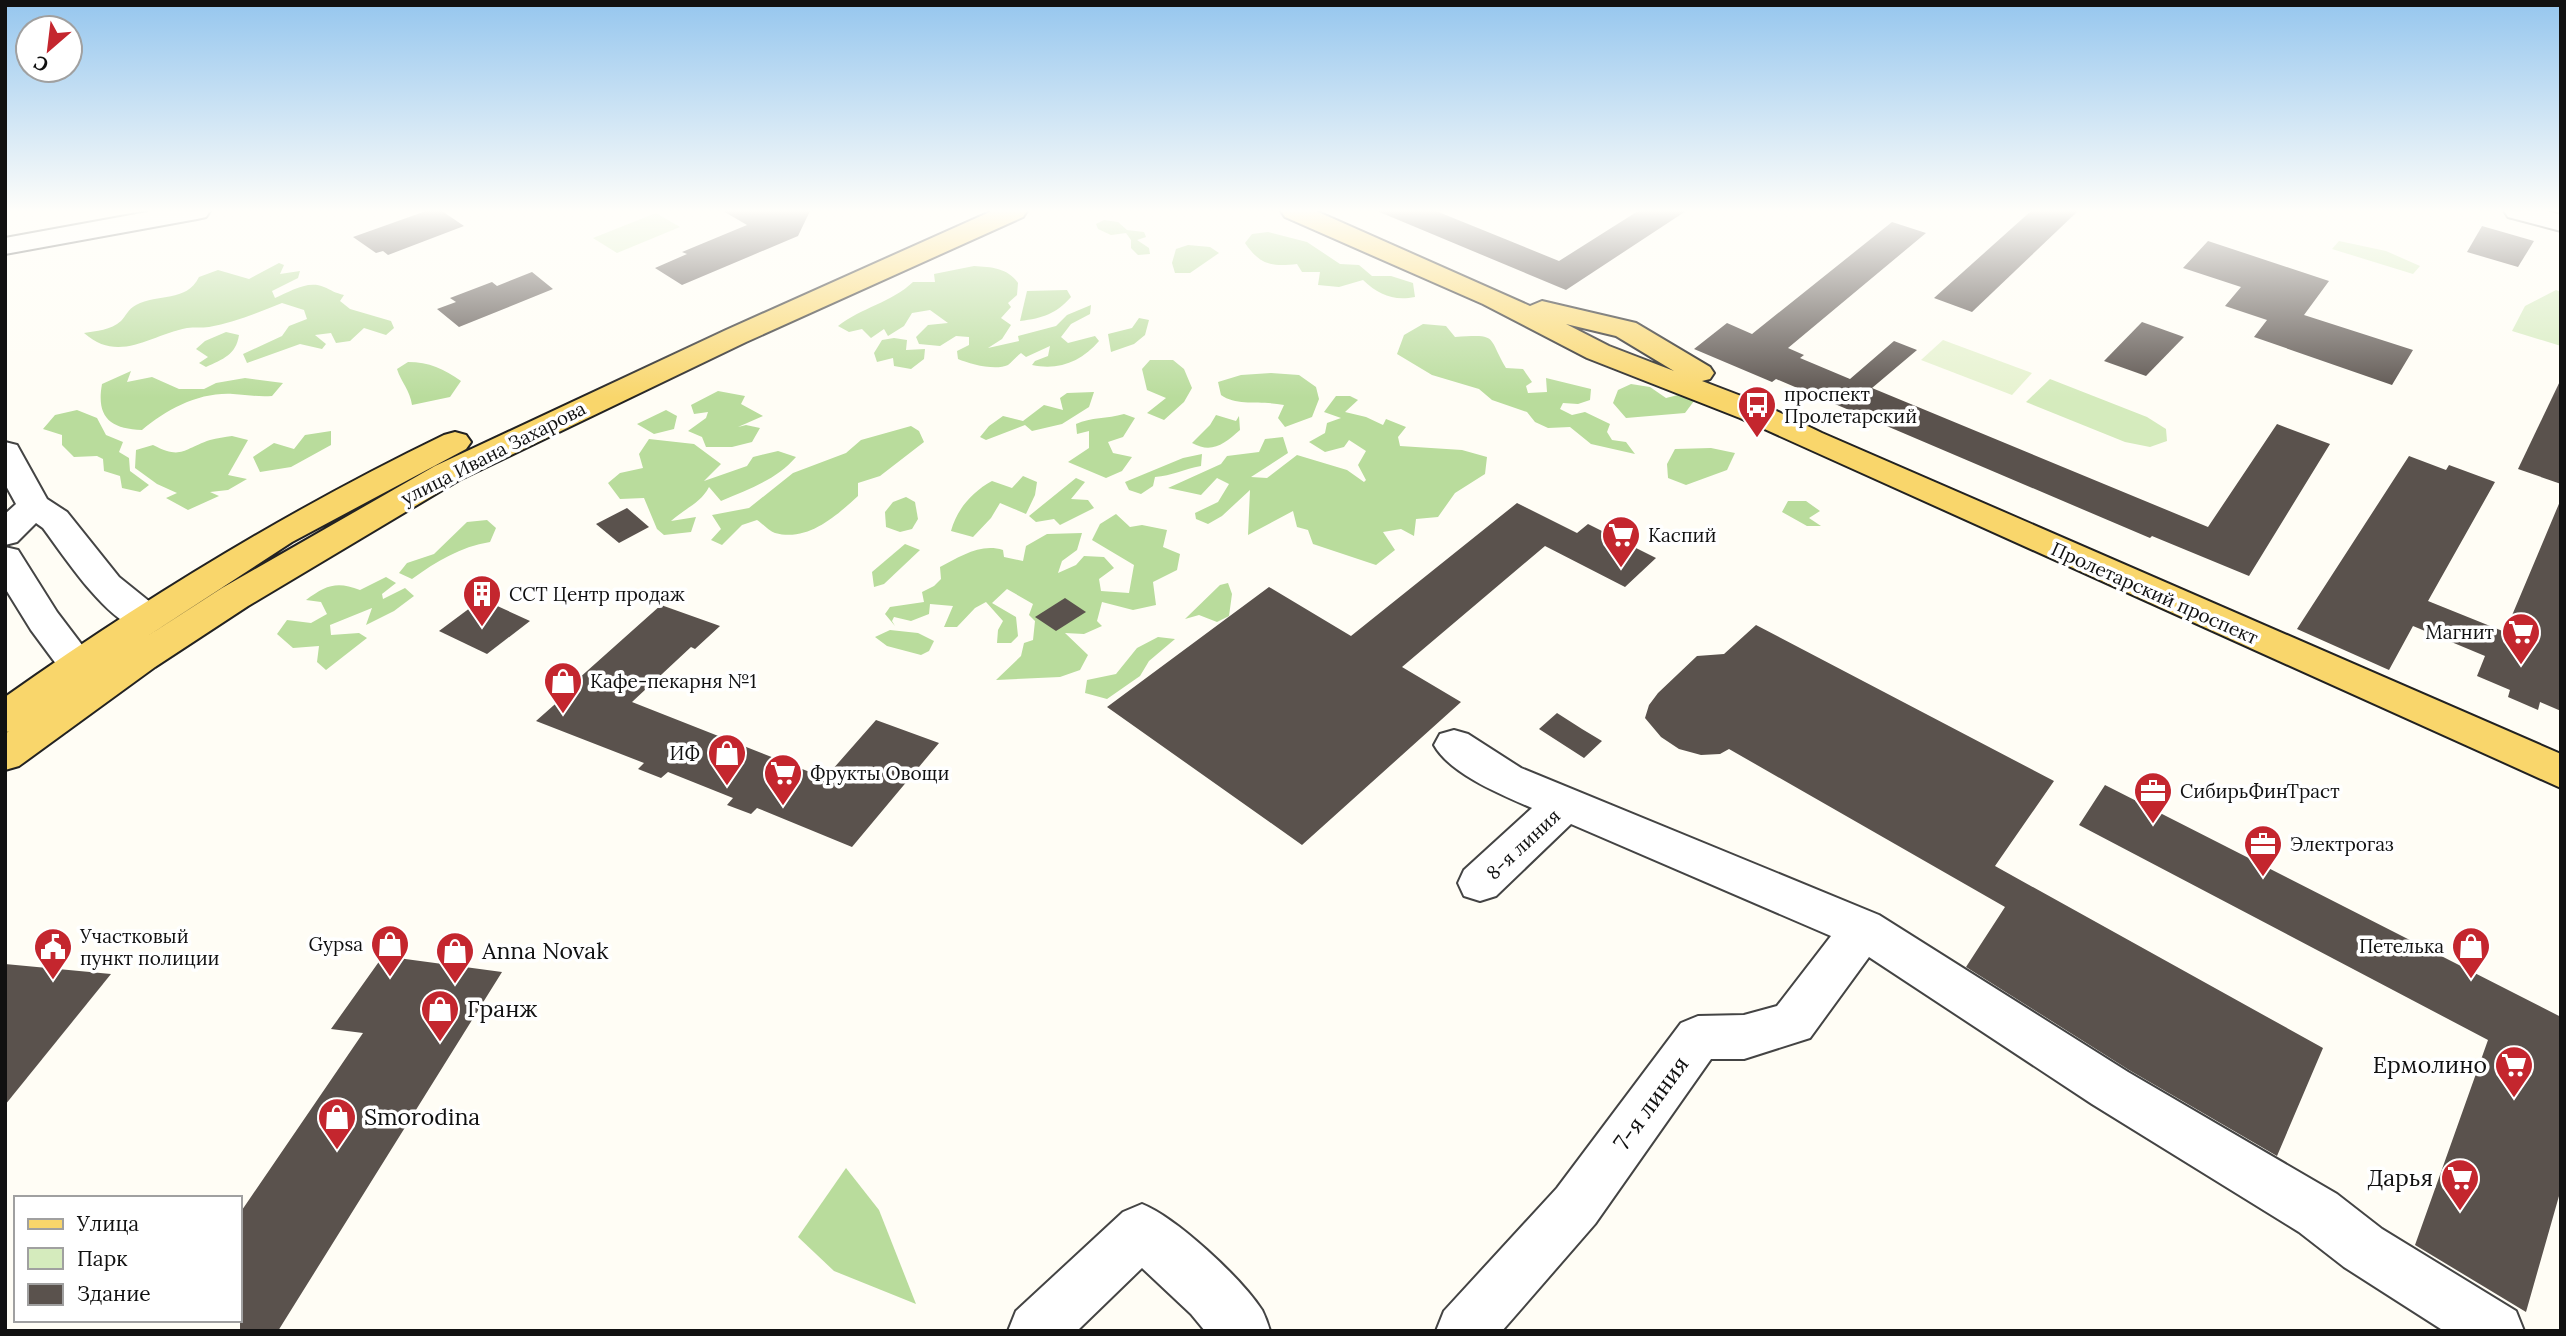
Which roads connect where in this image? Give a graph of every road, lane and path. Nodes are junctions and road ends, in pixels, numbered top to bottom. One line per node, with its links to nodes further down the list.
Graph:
1 (829, 273): 13 (main road, улица Ивана Захарова)
2 (874, 273): 14 (main road, улица Ивана Захарова)
3 (1437, 273): 4 (main road, Пролетарский проспект)
4 (1503, 302): 5 (main road, Пролетарский проспект); 7 (main road, Пролетарский проспект)
5 (1603, 322): 6 (main road, Пролетарский проспект); 7 (main road)
6 (1637, 334): 7 (main road); 8 (main road, Пролетарский проспект)
7 (1590, 348): 8 (main road, Пролетарский проспект)
8 (1751, 411): 19 (main road, Пролетарский проспект)
9 (5, 452): 10 (street)
10 (33, 506): 11 (street); 13 (street)
11 (5, 534)
12 (5, 558): 15 (street)
13 (147, 619): 14 (main road); 15 (main road, улица Ивана Захарова)
14 (141, 658): 15 (main road); 18 (main road, улица Ивана Захарова)
15 (79, 666): 16 (main road, улица Ивана Захарова)
16 (5, 718)
17 (1454, 745): 20 (street)
18 (5, 755)
19 (2561, 772)
20 (1566, 804): 21 (street, 8-я линия); 22 (street)
21 (1480, 883)
22 (1863, 929): 25 (street, 7-я линия); 26 (street)
23 (1036, 1331): 24 (street)
24 (1242, 1331)
25 (1464, 1331)
26 (2496, 1331)

